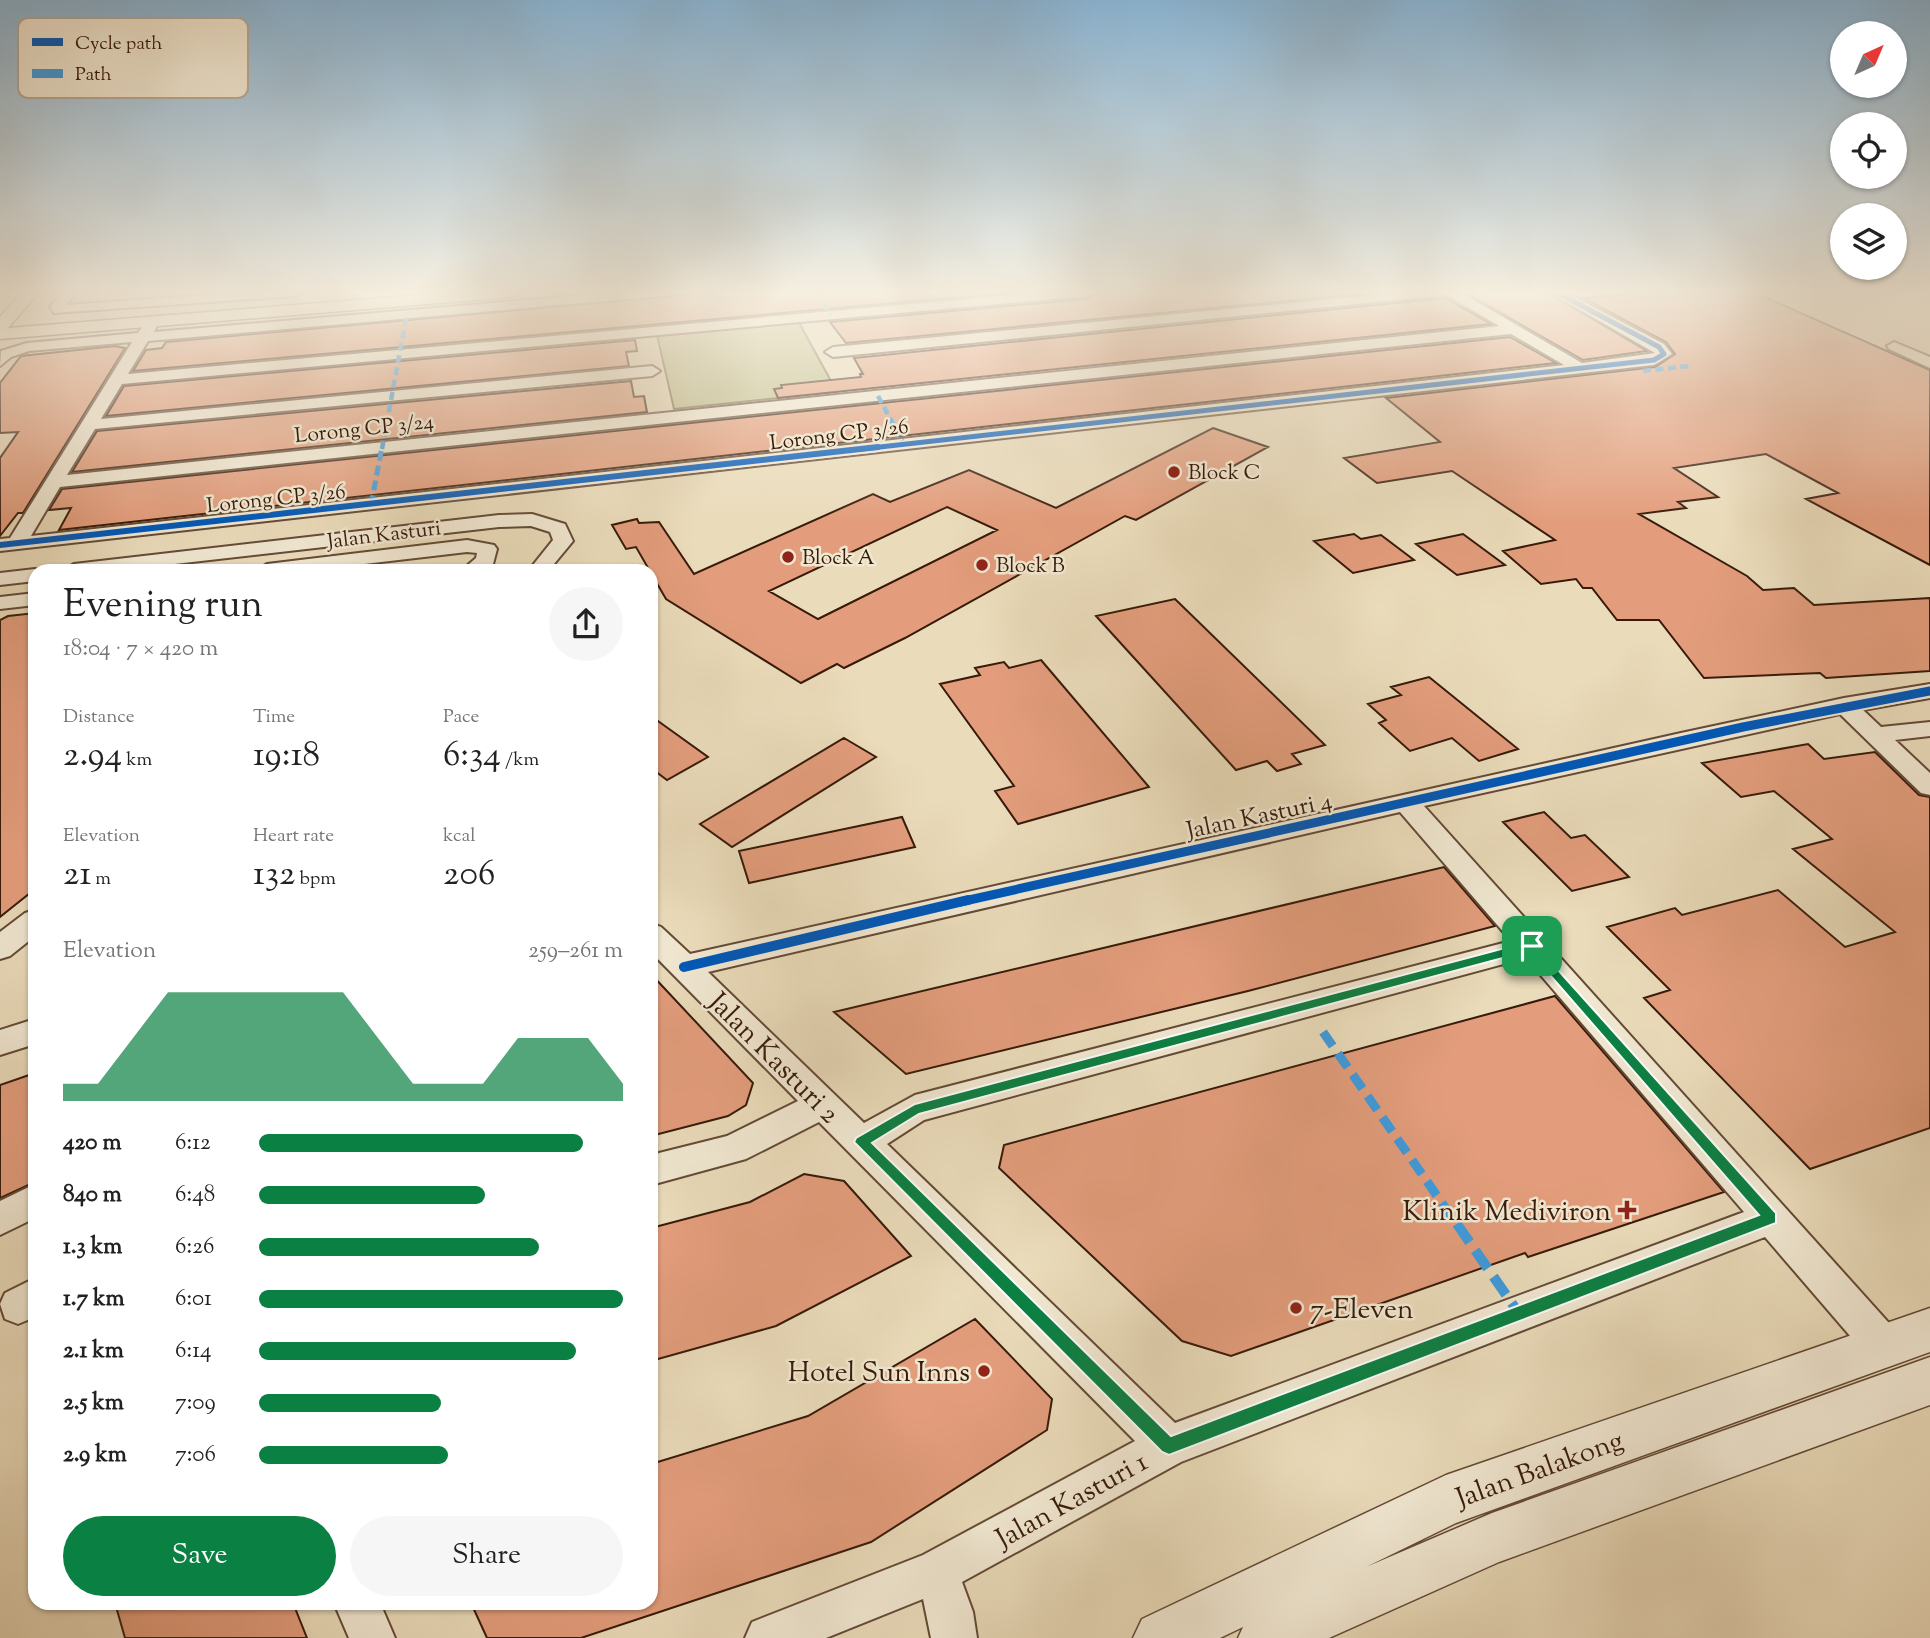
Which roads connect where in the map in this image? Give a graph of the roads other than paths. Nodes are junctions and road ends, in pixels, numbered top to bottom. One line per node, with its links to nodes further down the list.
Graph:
1 (123, 368): 6 (street)
2 (243, 368): 6 (street)
3 (1138, 368): 8 (street, Lorong CP 3/24)
4 (1564, 368): 9 (street, Lorong CP 3/26)
5 (652, 371): 7 (street)
6 (116, 380): 7 (street)
7 (88, 425): 8 (street)
8 (54, 482): 9 (street)
9 (8, 545)
10 (231, 561): 11 (street, Jalan Kasturi); 14 (street, Jalan Kasturi)
11 (179, 564)
12 (315, 564): 13 (street)
13 (480, 564)
14 (544, 564)
15 (28, 576): 16 (street)
16 (0, 579)
17 (28, 600): 18 (street)
18 (0, 603)
19 (1930, 691): 20 (street, Jalan Kasturi 4)
20 (1844, 705): 22 (street); 24 (street, Jalan Kasturi 4)
21 (1930, 729): 22 (street)
22 (1875, 735): 23 (street)
23 (1930, 786)
24 (1406, 802): 27 (street); 29 (street, Jalan Kasturi 4)
25 (28, 926): 28 (street)
26 (658, 941): 29 (street, Jalan Kasturi 2)
27 (1532, 946): 33 (street); 36 (street)
28 (0, 948)
29 (684, 967): 32 (street, Jalan Kasturi 2)
30 (28, 1033): 31 (street)
31 (0, 1043)
32 (823, 1104): 33 (street, Jalan Kasturi 2); 34 (street)
33 (862, 1142): 41 (street, Jalan Kasturi 2)
34 (658, 1168)
35 (28, 1204): 37 (street)
36 (1771, 1218): 39 (street); 41 (street, Jalan Kasturi 1)
37 (0, 1219)
38 (1930, 1330): 39 (street, Jalan Balakong)
39 (1883, 1345): 40 (street); 46 (street, Jalan Balakong)
40 (1924, 1383): 47 (street, Jalan Balakong)
41 (1169, 1446): 43 (street, Jalan Kasturi 1)
42 (360, 1610): 44 (street)
43 (953, 1615): 45 (street, Jalan Kasturi 1)
44 (372, 1638)
45 (768, 1638)
46 (1161, 1638)
47 (1266, 1638)

